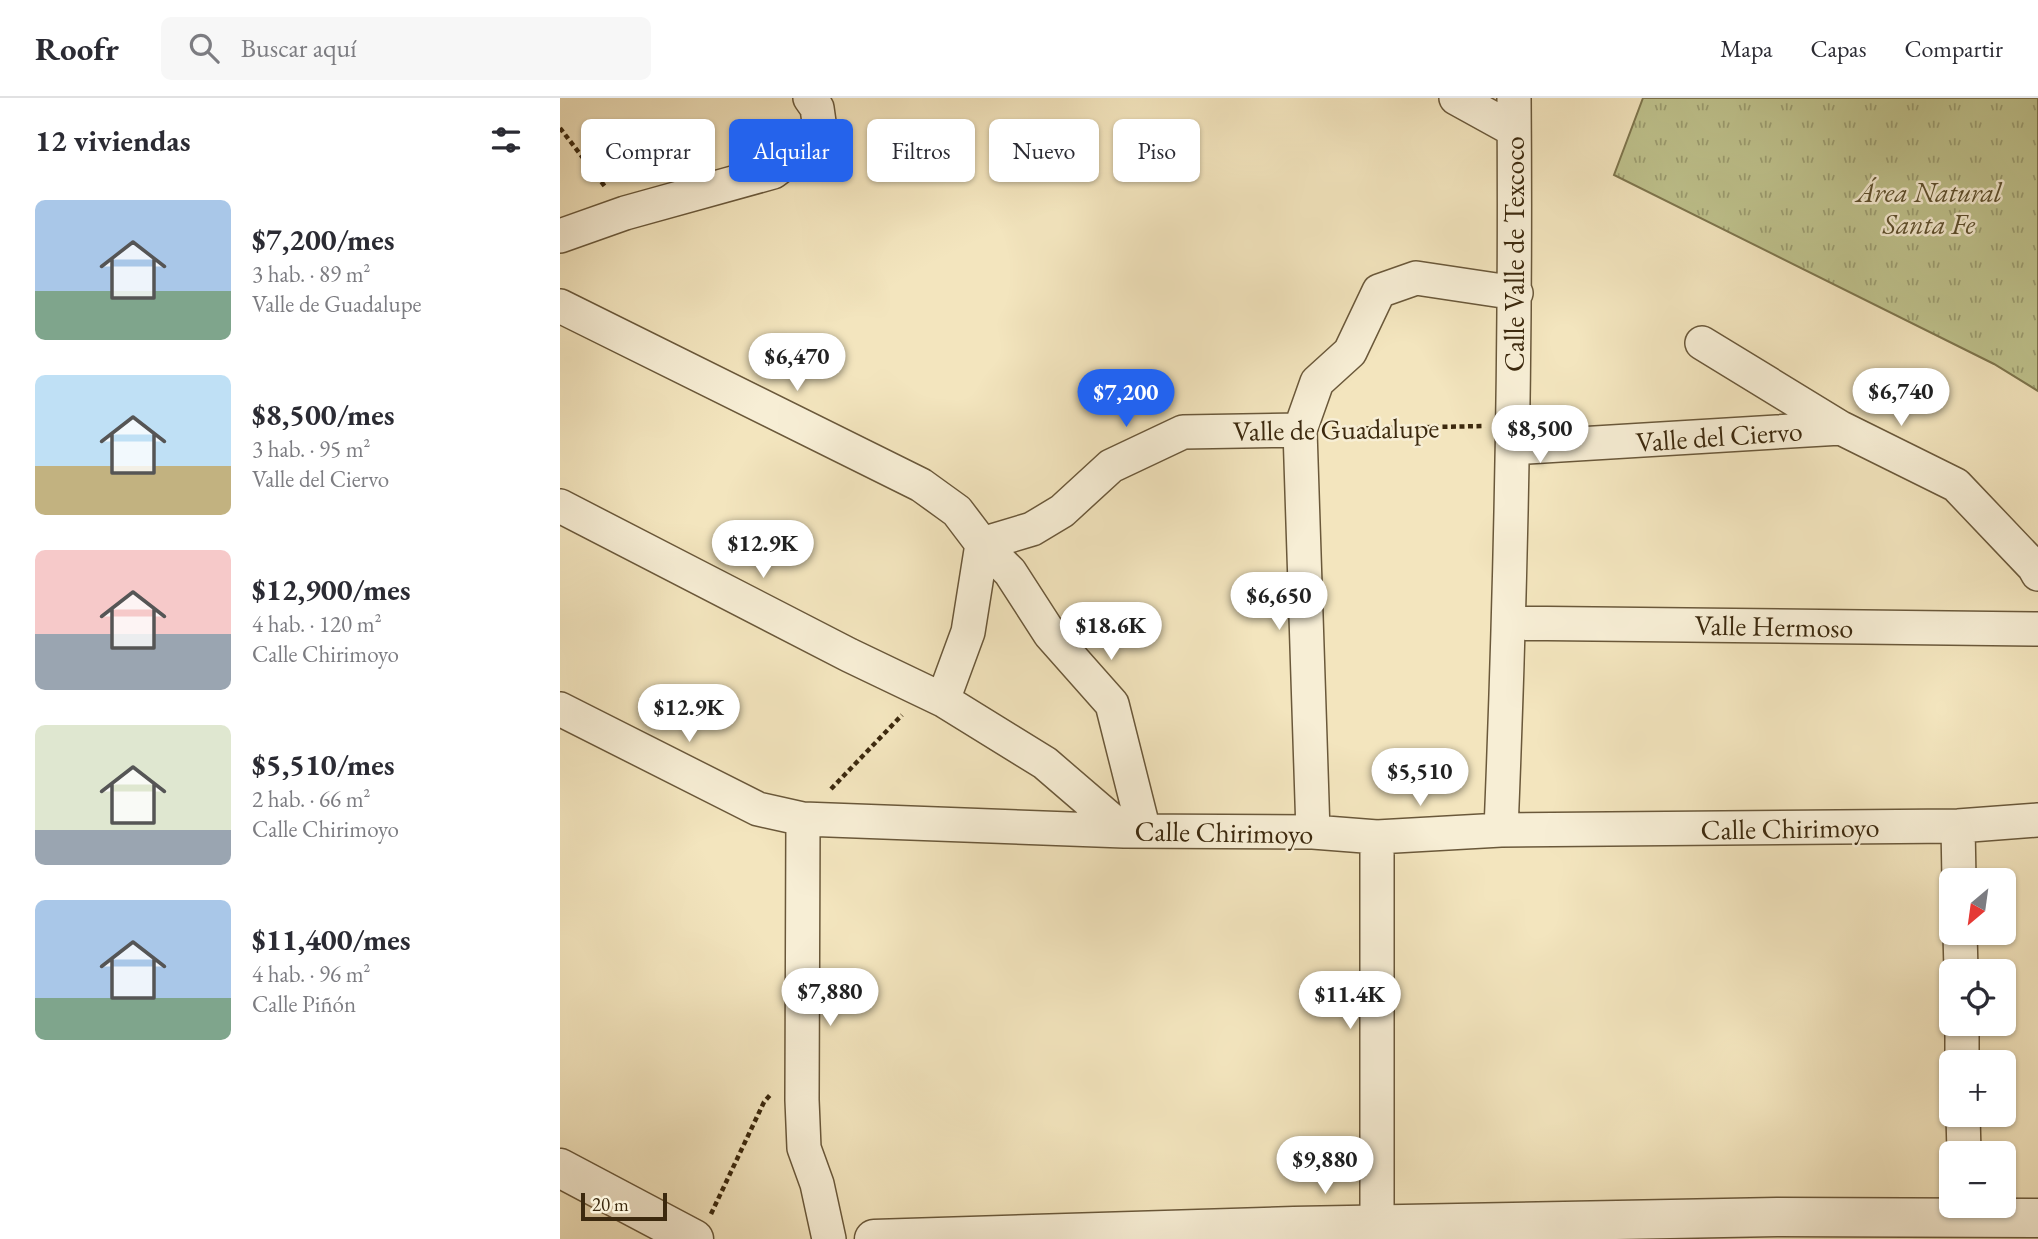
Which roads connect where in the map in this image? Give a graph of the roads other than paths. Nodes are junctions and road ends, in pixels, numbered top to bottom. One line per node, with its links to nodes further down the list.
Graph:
1 (810, 98): 4 (street)
2 (1456, 98): 3 (street)
3 (1514, 114): 5 (street, Calle Valle de Texcoco)
4 (560, 236)
5 (1516, 293): 9 (street); 10 (street, Calle Valle de Texcoco)
6 (560, 306): 12 (street)
7 (1702, 343): 8 (street, Valle del Ciervo)
8 (1841, 428): 10 (street, Valle del Ciervo); 13 (street, Valle del Ciervo)
9 (1300, 430): 12 (street, Valle de Guadalupe); 23 (street)
10 (1513, 437): 14 (street, Calle Valle de Texcoco)
11 (560, 506): 16 (street)
12 (982, 544): 16 (street); 22 (street)
13 (2038, 575)
14 (1510, 623): 15 (street, Valle Hermoso); 21 (street, Calle Valle de Texcoco)
15 (2038, 629)
16 (943, 701): 22 (street)
17 (560, 709): 18 (street, Calle Chirimoyo)
18 (803, 818): 22 (street, Calle Chirimoyo); 34 (street)
19 (2038, 820): 20 (street, Calle Chirimoyo)
20 (1958, 826): 21 (street, Calle Chirimoyo); 25 (street)
21 (1501, 830): 24 (street, Calle Chirimoyo)
22 (1134, 831): 23 (street, Calle Chirimoyo)
23 (1313, 832): 24 (street, Calle Chirimoyo)
24 (1377, 837): 30 (street)
25 (1959, 868)
26 (560, 1168): 33 (street)
27 (1939, 1214): 31 (street)
28 (2016, 1216): 29 (street)
29 (2038, 1218)
30 (1377, 1225): 31 (street); 32 (street)
31 (1785, 1228)
32 (1299, 1232): 35 (street)
33 (700, 1233)
34 (829, 1239)
35 (874, 1239)

